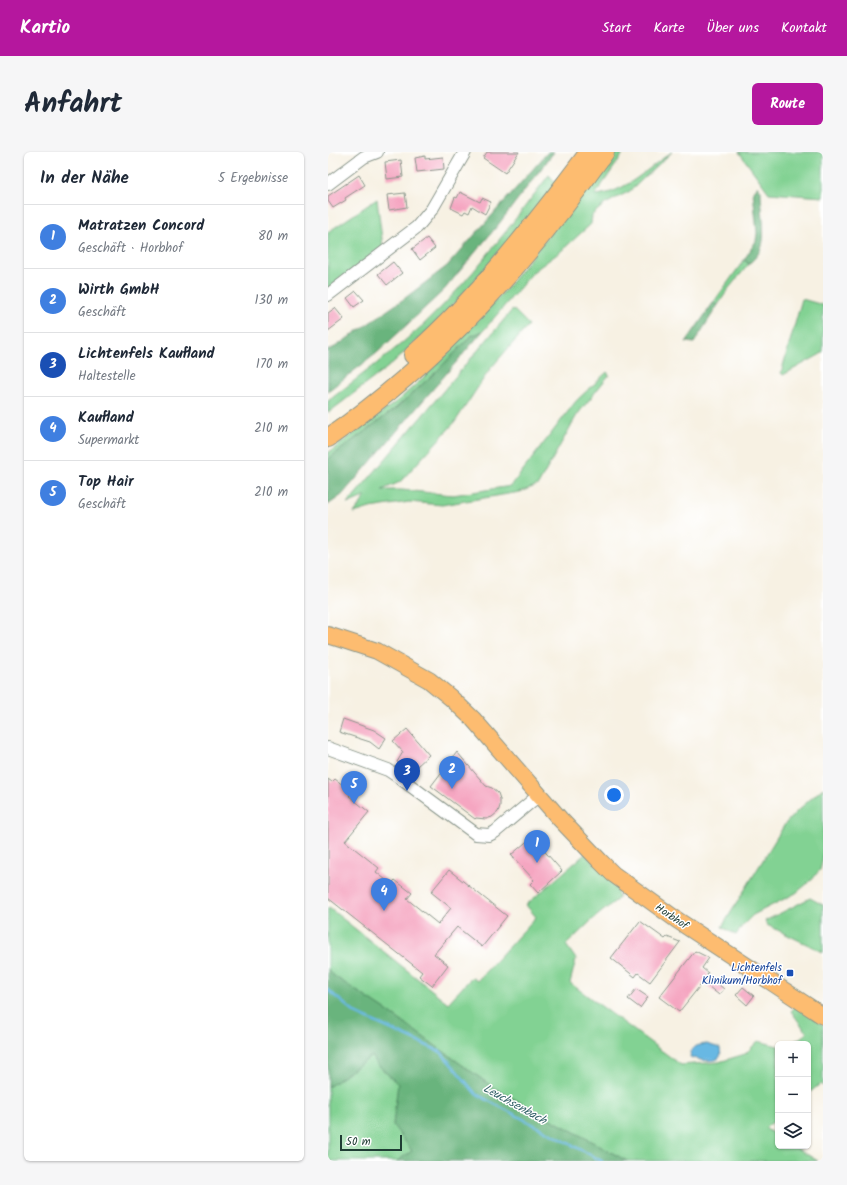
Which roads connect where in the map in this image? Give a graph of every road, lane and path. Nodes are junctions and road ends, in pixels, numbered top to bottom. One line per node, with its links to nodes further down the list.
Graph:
1 (376, 152): 5 (street)
2 (463, 152): 6 (street)
3 (589, 152): 7 (highway)
4 (605, 152): 8 (highway)
5 (328, 184)
6 (328, 295)
7 (328, 423)
8 (328, 438)
9 (328, 635): 11 (main road, Horbhof)
10 (328, 748): 11 (street)
11 (539, 795): 12 (main road, Horbhof)
12 (823, 1016)

